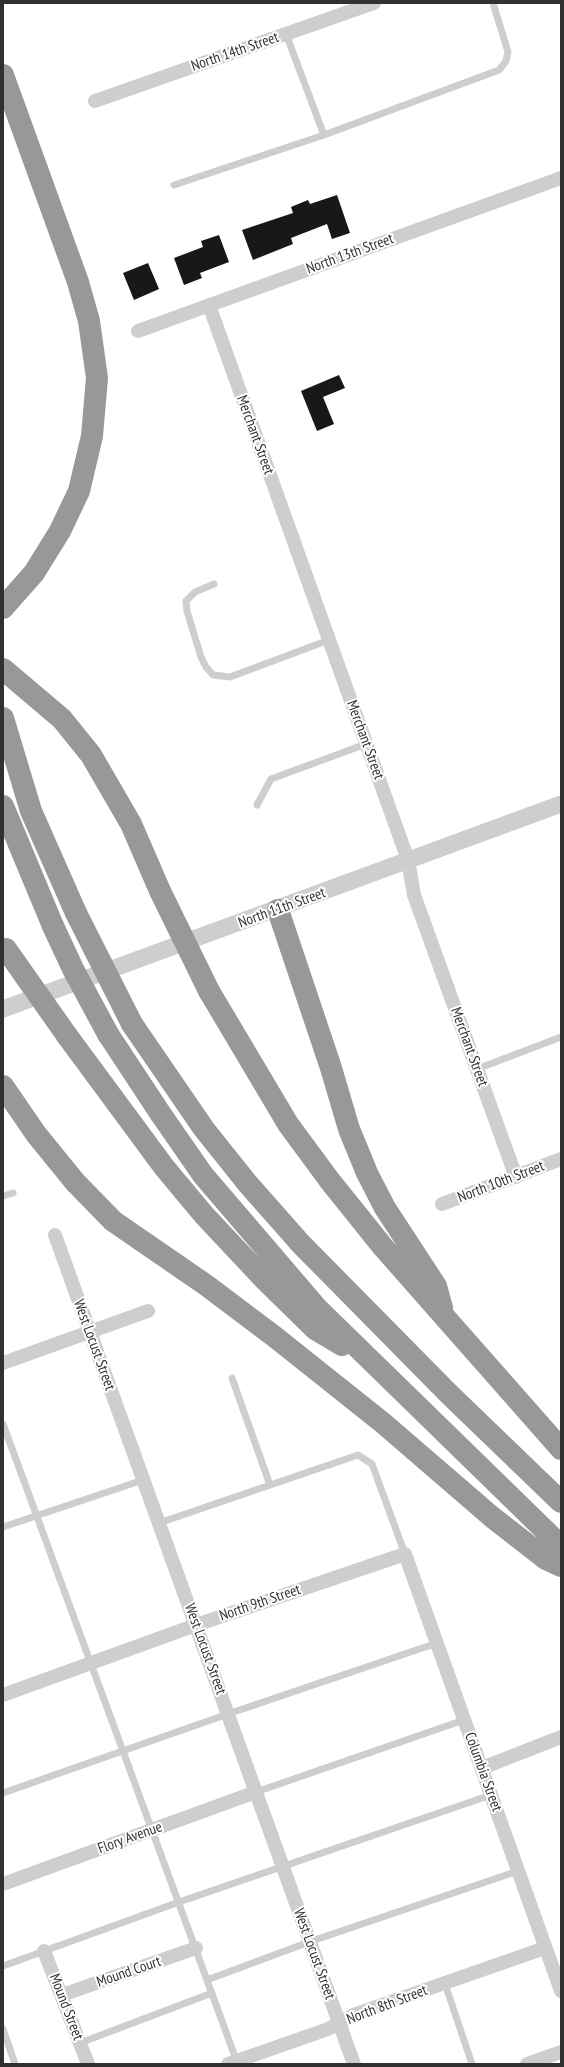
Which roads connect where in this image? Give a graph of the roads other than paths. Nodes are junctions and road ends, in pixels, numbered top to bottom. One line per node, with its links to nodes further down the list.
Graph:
1 (374, 3): 3 (street, North 14th Street)
2 (493, 3): 6 (lane)
3 (286, 34): 5 (street, North 14th Street); 6 (lane)
4 (3, 75): 12 (highway)
5 (95, 101)
6 (324, 135): 8 (lane)
7 (561, 178): 9 (street, North 13th Street)
8 (174, 184)
9 (209, 305): 10 (street, North 13th Street); 13 (street, Merchant Street)
10 (138, 331)
11 (214, 584): 13 (lane)
12 (3, 608)
13 (328, 640): 16 (street, Merchant Street)
14 (3, 669): 34 (highway, bridge)
15 (3, 718): 43 (highway, bridge)
16 (366, 744): 18 (lane); 20 (street, Merchant Street)
17 (561, 804): 20 (street, North 11th Street)
18 (257, 805)
19 (3, 806): 37 (highway, bridge)
20 (408, 860): 21 (street, North 11th Street); 25 (street, Merchant Street)
21 (278, 910): 23 (street, North 11th Street); 34 (highway)
22 (5, 947): 37 (highway, bridge)
23 (3, 1009)
24 (561, 1037): 25 (lane)
25 (477, 1068): 28 (street, Merchant Street)
26 (3, 1086): 49 (highway)
27 (561, 1159): 28 (street, North 10th Street)
28 (516, 1177): 31 (street, North 10th Street)
29 (14, 1192): 30 (lane)
30 (3, 1196)
31 (442, 1204)
32 (54, 1235): 35 (street, West Locust Street)
33 (148, 1311): 35 (street)
34 (443, 1315): 40 (highway)
35 (89, 1333): 36 (street); 41 (street, West Locust Street)
36 (3, 1363)
37 (373, 1363): 47 (highway)
38 (232, 1378): 42 (lane)
39 (3, 1424): 44 (lane)
40 (561, 1449)
41 (143, 1480): 44 (lane); 45 (street, West Locust Street)
42 (270, 1485): 45 (lane); 48 (lane)
43 (561, 1502)
44 (36, 1515): 46 (lane); 52 (lane)
45 (159, 1523): 50 (street, West Locust Street)
46 (3, 1527)
47 (561, 1546)
48 (405, 1554): 50 (street, North 9th Street); 51 (street, Columbia Street)
49 (561, 1566)
50 (196, 1625): 52 (street, North 9th Street); 54 (street, West Locust Street)
51 (437, 1643): 54 (lane); 55 (street, Columbia Street)
52 (92, 1663): 53 (street, North 9th Street); 57 (lane)
53 (3, 1695)
54 (228, 1714): 57 (lane); 59 (street, West Locust Street)
55 (464, 1720): 58 (street, Columbia Street); 59 (lane)
56 (561, 1737): 58 (street)
57 (124, 1751): 60 (lane); 62 (lane)
58 (482, 1768): 61 (street, Columbia Street)
59 (256, 1792): 62 (street, Flory Avenue); 63 (street, West Locust Street)
60 (3, 1793)
61 (491, 1795): 63 (lane); 64 (street, Columbia Street)
62 (153, 1830): 65 (street, Flory Avenue); 66 (lane)
63 (283, 1867): 66 (lane); 67 (street, West Locust Street)
64 (518, 1871): 67 (lane); 69 (street, Columbia Street)
65 (3, 1884)
66 (179, 1902): 68 (lane); 70 (lane)
67 (310, 1942): 72 (lane); 77 (street, West Locust Street)
68 (196, 1948): 72 (lane); 76 (street, Mound Court)
69 (545, 1948): 73 (street, North 8th Street); 74 (street, Columbia Street)
70 (44, 1951): 71 (lane); 76 (street, Mound Street)
71 (3, 1966)
72 (207, 1980): 75 (lane)
73 (445, 1984): 77 (street, North 8th Street); 85 (lane)
74 (561, 1991)
75 (212, 1993): 79 (lane); 81 (lane)
76 (62, 1995): 79 (street, Mound Street)
77 (339, 2023): 81 (street, North 8th Street); 84 (street, West Locust Street)
78 (3, 2029): 82 (lane)
79 (80, 2042): 83 (street, Mound Street)
80 (561, 2052): 86 (street)
81 (234, 2063)
82 (15, 2064)
83 (88, 2064)
84 (354, 2064)
85 (472, 2064)
86 (527, 2064)

